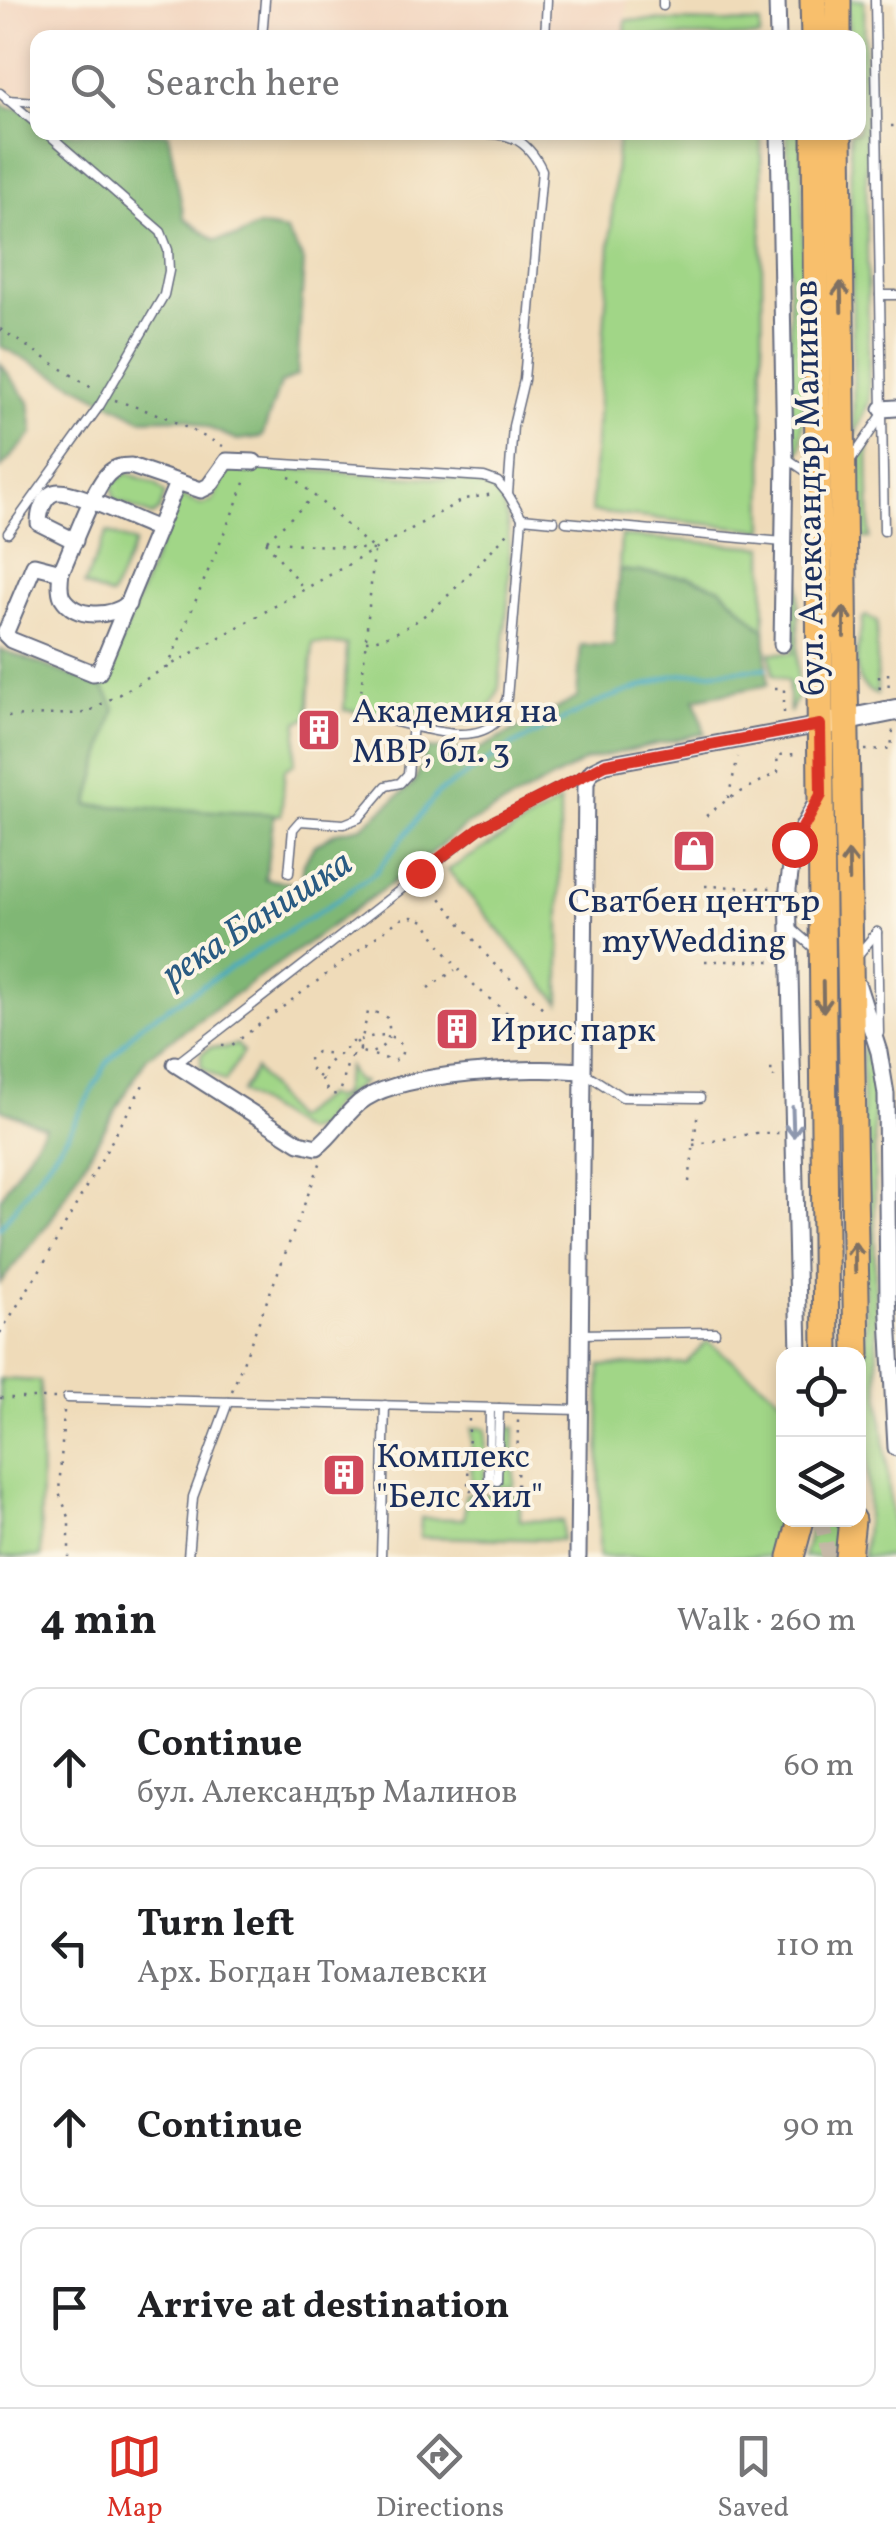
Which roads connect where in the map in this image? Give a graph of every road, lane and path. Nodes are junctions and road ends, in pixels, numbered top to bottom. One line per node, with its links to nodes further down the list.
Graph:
1 (265, 0): 7 (lane)
2 (548, 0): 8 (lane)
3 (777, 0): 9 (street)
4 (813, 0): 10 (main road)
5 (838, 0): 11 (main road)
6 (875, 0): 20 (lane)
7 (263, 30)
8 (546, 30)
9 (778, 30)
10 (814, 30)
11 (838, 30)
12 (3, 97): 13 (lane); 14 (lane)
13 (30, 101)
14 (30, 119)
15 (55, 140): 23 (lane)
16 (519, 140): 33 (lane)
17 (780, 140): 26 (street)
18 (815, 140): 29 (main road, бул. Александър Малинов)
19 (840, 140): 29 (main road, бул. Александър Малинов, one-way to 19)
20 (880, 295): 21 (lane); 24 (lane)
21 (896, 295)
22 (0, 329): 23 (path)
23 (105, 397): 25 (path); 41 (lane)
24 (887, 411): 29 (lane); 31 (lane)
25 (223, 446)
26 (785, 456): 29 (lane); 44 (street)
27 (254, 462): 30 (street); 33 (lane); 51 (path)
28 (282, 474): 34 (path)
29 (831, 482): 59 (main road, бул. Александър Малинов, one-way to 29); 62 (main road, бул. Александър Малинов)
30 (177, 483): 35 (street); 39 (street)
31 (884, 492): 32 (lane); 40 (lane)
32 (895, 492)
33 (508, 494): 36 (lane); 45 (path)
34 (314, 496): 43 (path); 45 (path)
35 (92, 503): 39 (street); 42 (street); 42 (street)
36 (522, 518): 37 (lane); 49 (path); 61 (lane)
37 (554, 521)
38 (566, 522): 44 (lane)
39 (158, 529): 48 (street)
40 (884, 530)
41 (8, 533)
42 (76, 541): 46 (street)
43 (266, 541): 45 (path); 47 (path)
44 (784, 542): 50 (street)
45 (374, 550): 47 (path); 49 (path)
46 (61, 572): 48 (street); 48 (street)
47 (305, 590): 51 (path)
48 (128, 604)
49 (366, 641): 60 (path)
50 (782, 644)
51 (166, 670): 57 (path)
52 (888, 673): 56 (path)
53 (879, 676): 55 (path)
54 (775, 688): 58 (path)
55 (880, 693)
56 (893, 711): 59 (street); 64 (path)
57 (8, 717)
58 (784, 717)
59 (846, 720): 62 (street); 78 (main road, бул. Александър Малинов, one-way to 59)
60 (392, 721): 61 (lane)
61 (413, 725): 70 (lane)
62 (820, 725): 63 (street); 67 (main road, бул. Александър Малинов)
63 (737, 741): 66 (street); 68 (path)
64 (864, 750)
65 (799, 754): 68 (path)
66 (592, 770): 71 (lane); 94 (street)
67 (821, 795): 74 (street, бул. Александър Малинов); 75 (main road, бул. Александър Малинов)
68 (728, 799): 69 (path)
69 (706, 816)
70 (289, 873)
71 (420, 873): 81 (path); 84 (lane)
72 (706, 886): 73 (path)
73 (773, 888)
74 (789, 926): 75 (lane); 76 (street, бул. Александър Малинов)
75 (812, 946): 76 (lane); 108 (main road, бул. Александър Малинов, one-way to 108)
76 (782, 958): 77 (path); 107 (street, бул. Александър Малинов, one-way to 107)
77 (704, 960)
78 (850, 963): 88 (street, бул. Александър Малинов); 88 (lane); 109 (main road, бул. Александър Малинов, one-way to 78)
79 (456, 969): 80 (path); 82 (path); 84 (path)
80 (428, 988)
81 (544, 1009)
82 (524, 1025)
83 (390, 1036): 85 (path); 85 (path); 90 (path); 90 (path)
84 (207, 1039): 92 (lane)
85 (358, 1042): 86 (path); 87 (path)
86 (346, 1052): 89 (path); 91 (path)
87 (359, 1052): 90 (path); 91 (path)
88 (879, 1052): 98 (street, бул. Александър Малинов)
89 (340, 1054): 95 (path); 95 (path)
90 (368, 1054)
91 (352, 1056): 95 (path)
92 (175, 1064): 101 (street)
93 (770, 1070): 96 (path)
94 (582, 1071): 99 (lane); 101 (street); 106 (street)
95 (322, 1078)
96 (774, 1078)
97 (144, 1083): 105 (path)
98 (891, 1094): 118 (street, бул. Александър Малинов)
99 (700, 1098): 102 (path)
100 (780, 1133): 102 (path)
101 (330, 1138): 112 (path)
102 (693, 1145): 103 (path)
103 (690, 1182)
104 (715, 1332): 106 (lane)
105 (0, 1334)
106 (580, 1334): 117 (street)
107 (799, 1347)
108 (826, 1347)
109 (857, 1347)
110 (0, 1398): 111 (path)
111 (67, 1398): 112 (lane); 122 (path)
112 (228, 1402): 113 (lane); 123 (lane)
113 (385, 1406): 114 (lane); 124 (lane)
114 (469, 1408): 115 (lane); 119 (path)
115 (494, 1408): 116 (lane); 119 (lane)
116 (518, 1408): 117 (lane); 119 (path)
117 (580, 1410): 125 (street)
118 (896, 1448)
119 (493, 1486)
120 (800, 1527): 126 (main road)
121 (851, 1527): 127 (main road)
122 (69, 1557)
123 (188, 1557)
124 (381, 1557)
125 (578, 1557)
126 (791, 1557)
127 (848, 1557)

